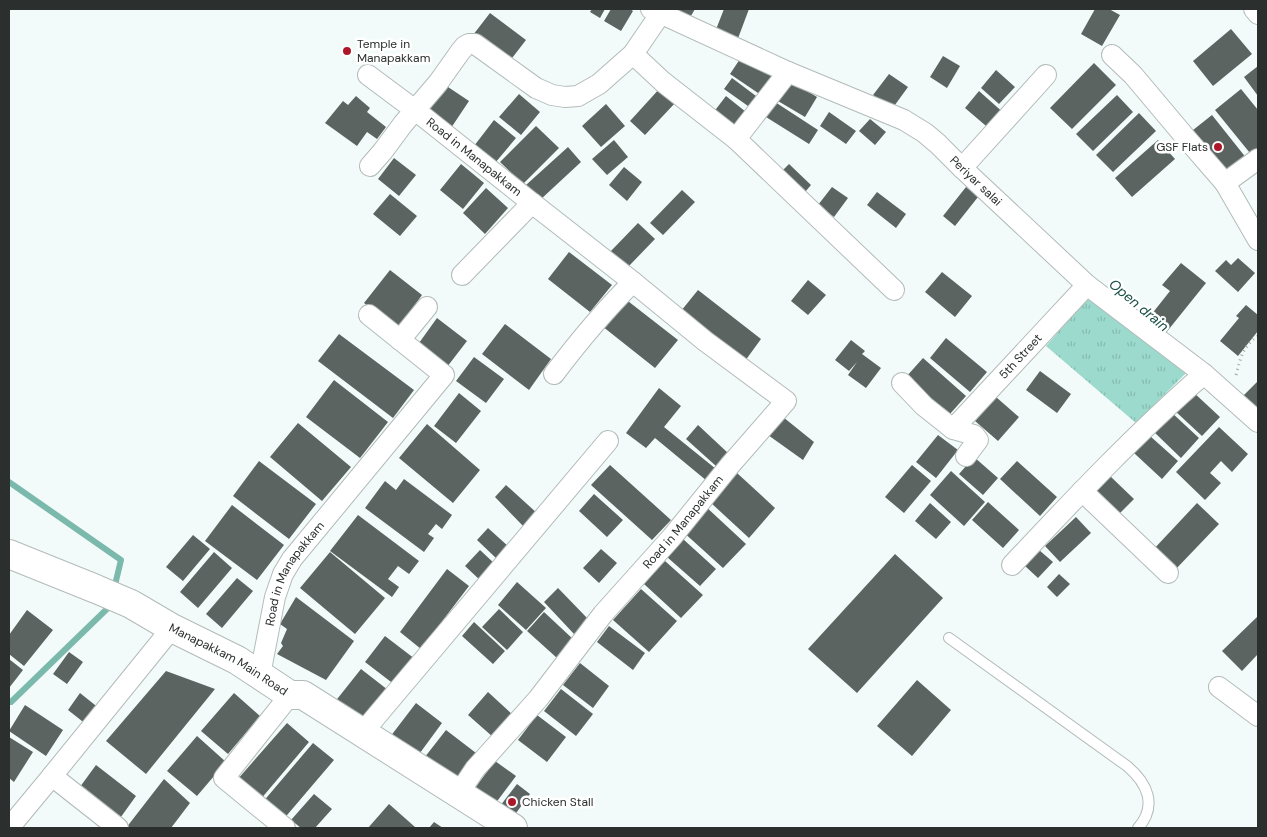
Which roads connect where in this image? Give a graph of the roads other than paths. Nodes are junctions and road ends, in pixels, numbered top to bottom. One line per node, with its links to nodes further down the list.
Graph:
1 (1254, 9): 3 (street)
2 (656, 11): 4 (street); 6 (street, Periyar salai)
3 (1258, 14)
4 (633, 54): 9 (street); 10 (street)
5 (1112, 55): 14 (street)
6 (788, 72): 10 (street); 13 (street, Periyar salai)
7 (368, 75): 9 (street, Road in Manapakkam)
8 (1046, 75): 13 (street)
9 (415, 110): 12 (street, Road in Manapakkam); 15 (street, Road in Manapakkam)
10 (736, 139): 20 (street)
11 (1258, 159): 14 (street)
12 (370, 166)
13 (962, 168): 19 (street, Periyar salai)
14 (1225, 183): 16 (street)
15 (532, 203): 17 (street, Road in Manapakkam); 18 (street, Road in Manapakkam)
16 (1258, 240)
17 (462, 275)
18 (633, 282): 24 (street); 43 (street, Road in Manapakkam)
19 (1088, 285): 25 (street, Periyar salai); 28 (street, 5th Street)
20 (894, 290)
21 (426, 307): 23 (street)
22 (369, 315): 23 (street, Road in Manapakkam)
23 (400, 340): 37 (street, Road in Manapakkam)
24 (554, 374)
25 (1204, 374): 27 (street, Periyar salai); 31 (street)
26 (902, 383): 28 (street)
27 (1258, 422)
28 (953, 429): 30 (street)
29 (608, 441): 41 (street)
30 (966, 456)
31 (1082, 491): 33 (street); 34 (street)
32 (9, 554): 35 (main road, Manapakkam Main Road)
33 (1012, 565)
34 (1168, 573)
35 (172, 628): 37 (main road, Manapakkam Main Road); 42 (street)
36 (949, 638): 48 (lane)
37 (260, 675): 39 (main road, Manapakkam Main Road)
38 (1219, 687): 40 (street)
39 (290, 695): 41 (main road, Manapakkam Main Road); 46 (street)
40 (1258, 716)
41 (363, 732): 43 (main road, Manapakkam Main Road)
42 (52, 776): 44 (street); 45 (street)
43 (459, 793): 47 (main road, Manapakkam Main Road)
44 (9, 828)
45 (118, 828)
46 (285, 828)
47 (513, 828)
48 (1138, 828)

